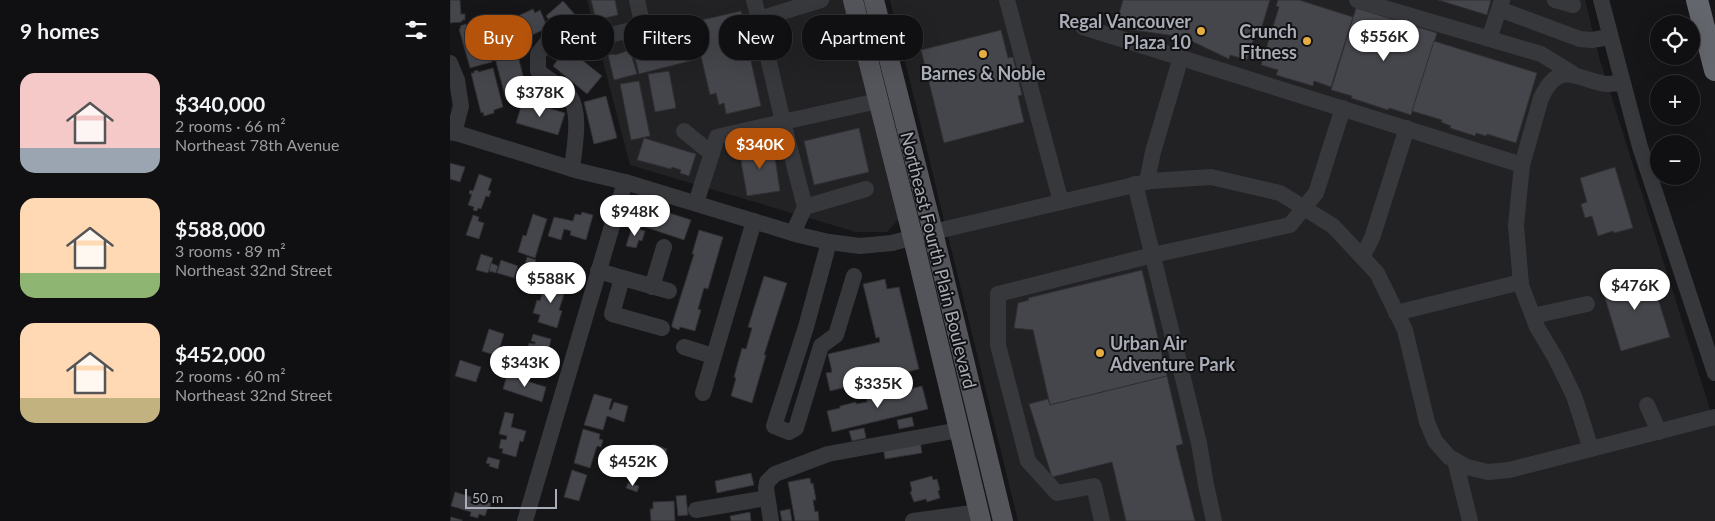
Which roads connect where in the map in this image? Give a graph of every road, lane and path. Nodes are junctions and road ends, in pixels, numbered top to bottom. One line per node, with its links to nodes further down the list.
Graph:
1 (754, 0): 13 (street)
2 (820, 0): 14 (street)
3 (853, 0): 26 (main road, Northeast Fourth Plain Boulevard)
4 (874, 0): 43 (main road, Northeast Fourth Plain Boulevard)
5 (1007, 0): 38 (street)
6 (1357, 0): 18 (street)
7 (1555, 0): 11 (street)
8 (1601, 0): 17 (street)
9 (1697, 0): 23 (highway)
10 (1500, 4): 17 (street); 18 (street)
11 (1573, 5)
12 (644, 9): 16 (street)
13 (758, 15)
14 (772, 15)
15 (1083, 27): 20 (street)
16 (614, 34)
17 (1610, 37): 25 (street)
18 (1489, 39): 24 (street)
19 (542, 49): 34 (street)
20 (1181, 58): 27 (street); 36 (street)
21 (769, 60): 28 (street)
22 (450, 63): 31 (street)
23 (1715, 70)
24 (1572, 74): 25 (street); 33 (street)
25 (1622, 83): 62 (street)
26 (878, 101): 28 (street); 45 (main road, Northeast Fourth Plain Boulevard)
27 (1343, 108): 29 (street); 41 (street)
28 (783, 122): 32 (street); 40 (street)
29 (1407, 128): 33 (street); 49 (street)
30 (684, 130): 32 (street)
31 (452, 132): 34 (street)
32 (712, 154): 39 (street)
33 (1522, 165): 53 (street)
34 (572, 169): 35 (street)
35 (625, 182): 39 (street); 50 (street)
36 (1141, 183): 38 (street); 41 (street); 48 (street)
37 (866, 189): 40 (street)
38 (1061, 202): 43 (street)
39 (696, 203): 42 (street)
40 (805, 207): 44 (street)
41 (1303, 208): 48 (street); 49 (street)
42 (754, 221): 44 (street); 61 (street)
43 (933, 232): 45 (street); 76 (main road, Northeast Fourth Plain Boulevard)
44 (792, 233): 46 (street)
45 (913, 238): 46 (street); 66 (main road, Northeast Fourth Plain Boulevard)
46 (829, 242): 51 (street)
47 (664, 247): 54 (street)
48 (1153, 255): 77 (street); 78 (street)
49 (1362, 257): 57 (street)
50 (598, 272): 52 (street); 73 (street)
51 (854, 276)
52 (622, 278): 54 (street); 59 (street)
53 (1521, 282): 57 (street); 58 (street)
54 (652, 287): 55 (street)
55 (669, 292)
56 (1587, 304): 58 (street)
57 (1396, 312): 69 (street)
58 (1533, 316): 68 (street)
59 (662, 328)
60 (684, 347): 61 (street)
61 (713, 356): 63 (street)
62 (1715, 373)
63 (702, 393)
64 (1647, 404): 67 (street)
65 (1715, 417): 67 (street)
66 (959, 430): 70 (street); 72 (main road, Northeast Fourth Plain Boulevard)
67 (1659, 432): 68 (street)
68 (1591, 449): 69 (street)
69 (1455, 460): 79 (street)
70 (767, 498): 71 (street); 74 (street)
71 (696, 510)
72 (980, 517): 75 (street)
73 (524, 521)
74 (771, 521)
75 (913, 521)
76 (1004, 521)
77 (1102, 521)
78 (1214, 521)
79 (1470, 521)

